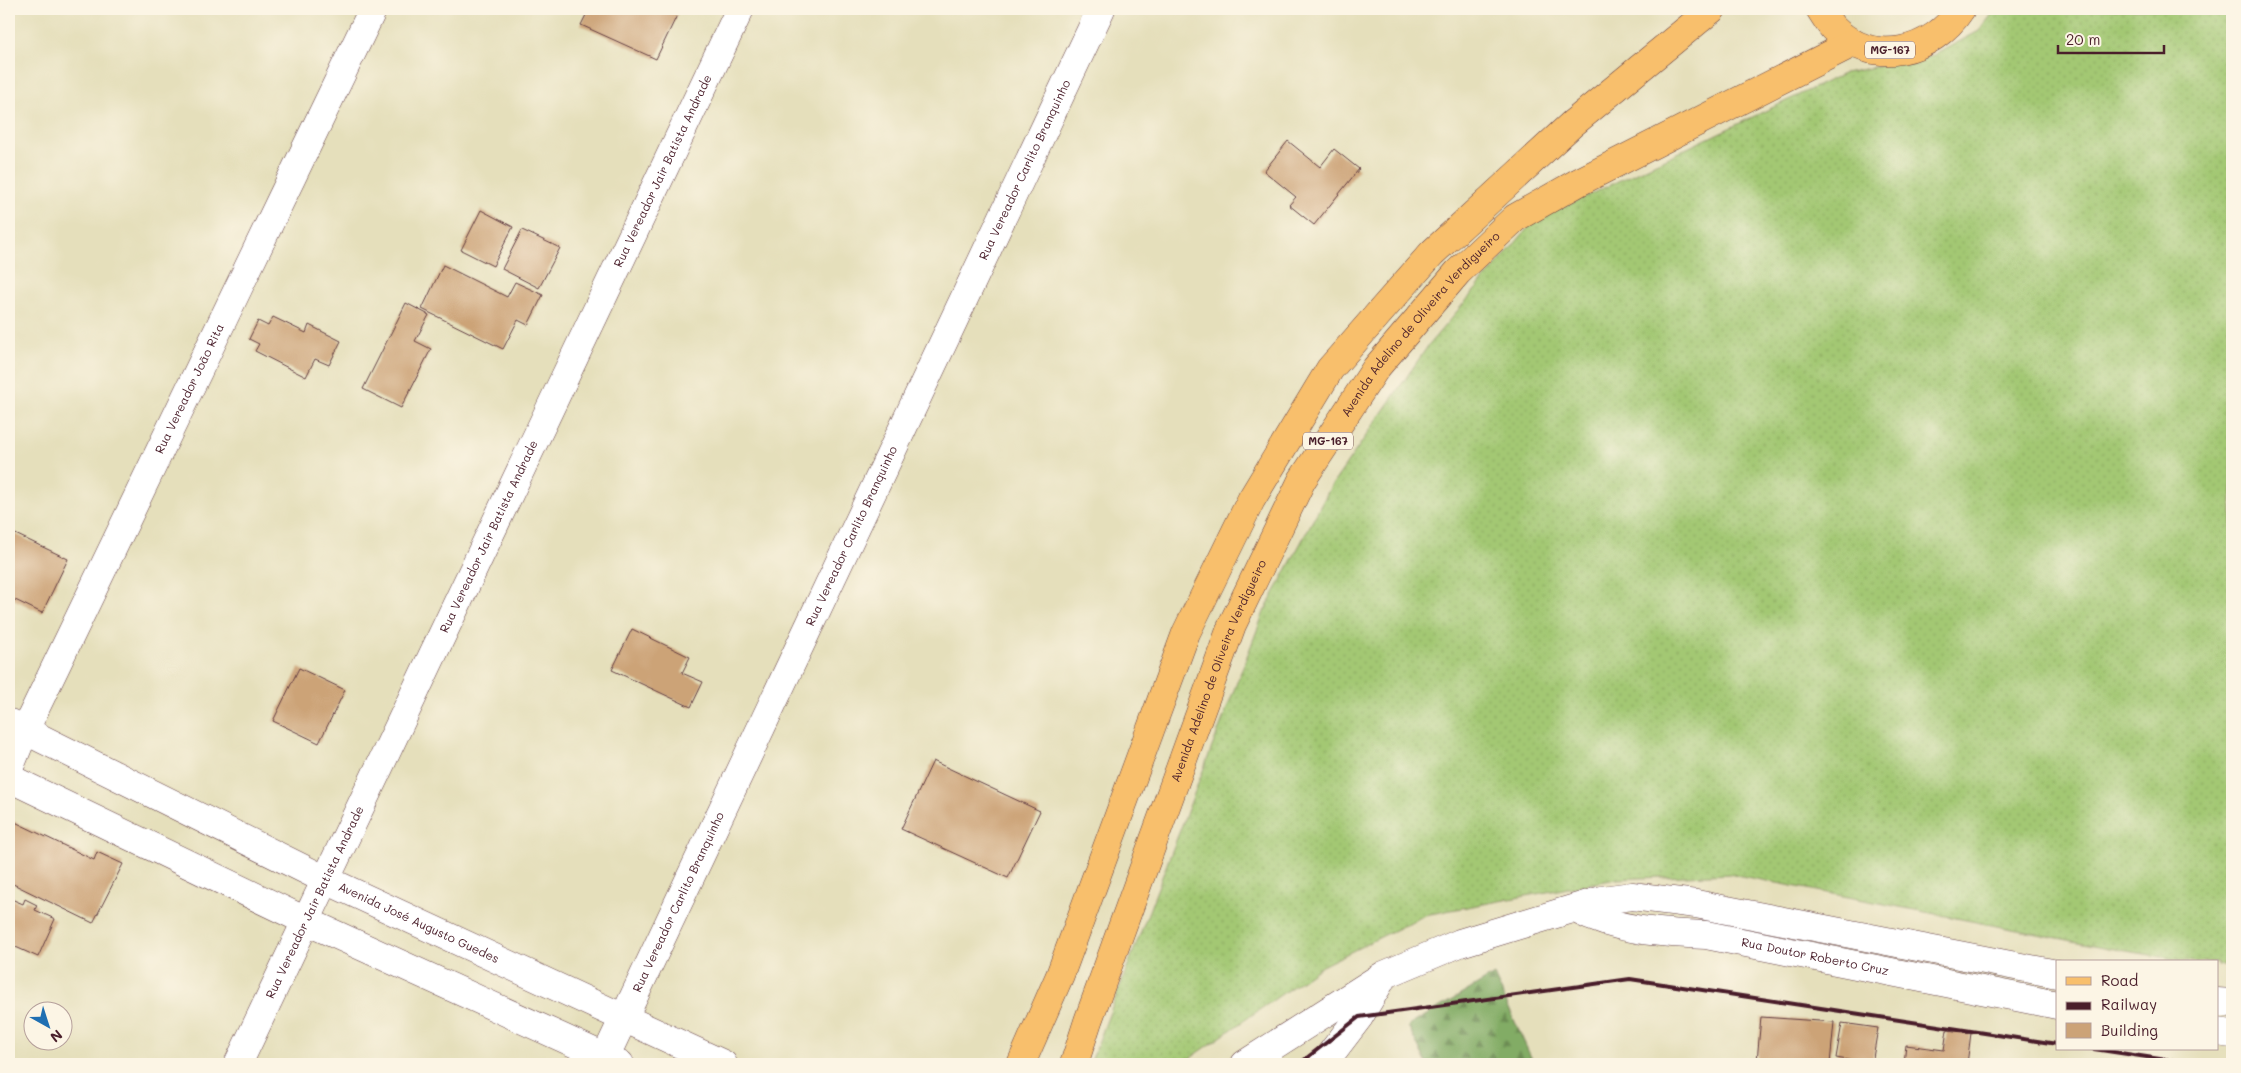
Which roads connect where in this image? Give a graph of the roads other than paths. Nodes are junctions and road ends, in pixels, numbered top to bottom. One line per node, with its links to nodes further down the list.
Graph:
1 (373, 9): 8 (street, Rua Vereador João Rita)
2 (740, 9): 11 (street, Rua Vereador Jair Batista Andrade)
3 (1100, 9): 19 (street, Rua Vereador Carlito Branquinho)
4 (1711, 9): 25 (main road, MG-167)
5 (1820, 9): 7 (main road, MG-167)
6 (1961, 9): 7 (main road, MG-167)
7 (1853, 42): 26 (main road, Avenida Adelino de Oliveira Verdigueiro / MG-167)
8 (17, 726): 9 (street, Rua Vereador João Rita); 11 (street, Avenida José Augusto Guedes)
9 (9, 769)
10 (9, 778): 13 (street)
11 (324, 879): 13 (street, Rua Vereador Jair Batista Andrade); 19 (street, Avenida José Augusto Guedes)
12 (1575, 909): 14 (street); 15 (street); 18 (street, Rua Doutor Roberto Cruz)
13 (306, 921): 22 (street); 23 (street, Rua Vereador Jair Batista Andrade)
14 (2056, 974)
15 (1384, 975): 27 (street); 28 (street)
16 (2218, 1002): 17 (street)
17 (2232, 1003)
18 (2056, 1005)
19 (623, 1018): 22 (street, Rua Vereador Carlito Branquinho); 24 (street, Avenida José Augusto Guedes)
20 (2218, 1032): 21 (street)
21 (2232, 1034)
22 (609, 1062)
23 (238, 1064)
24 (723, 1064)
25 (1022, 1064)
26 (1074, 1064)
27 (1245, 1064)
28 (1323, 1064)

